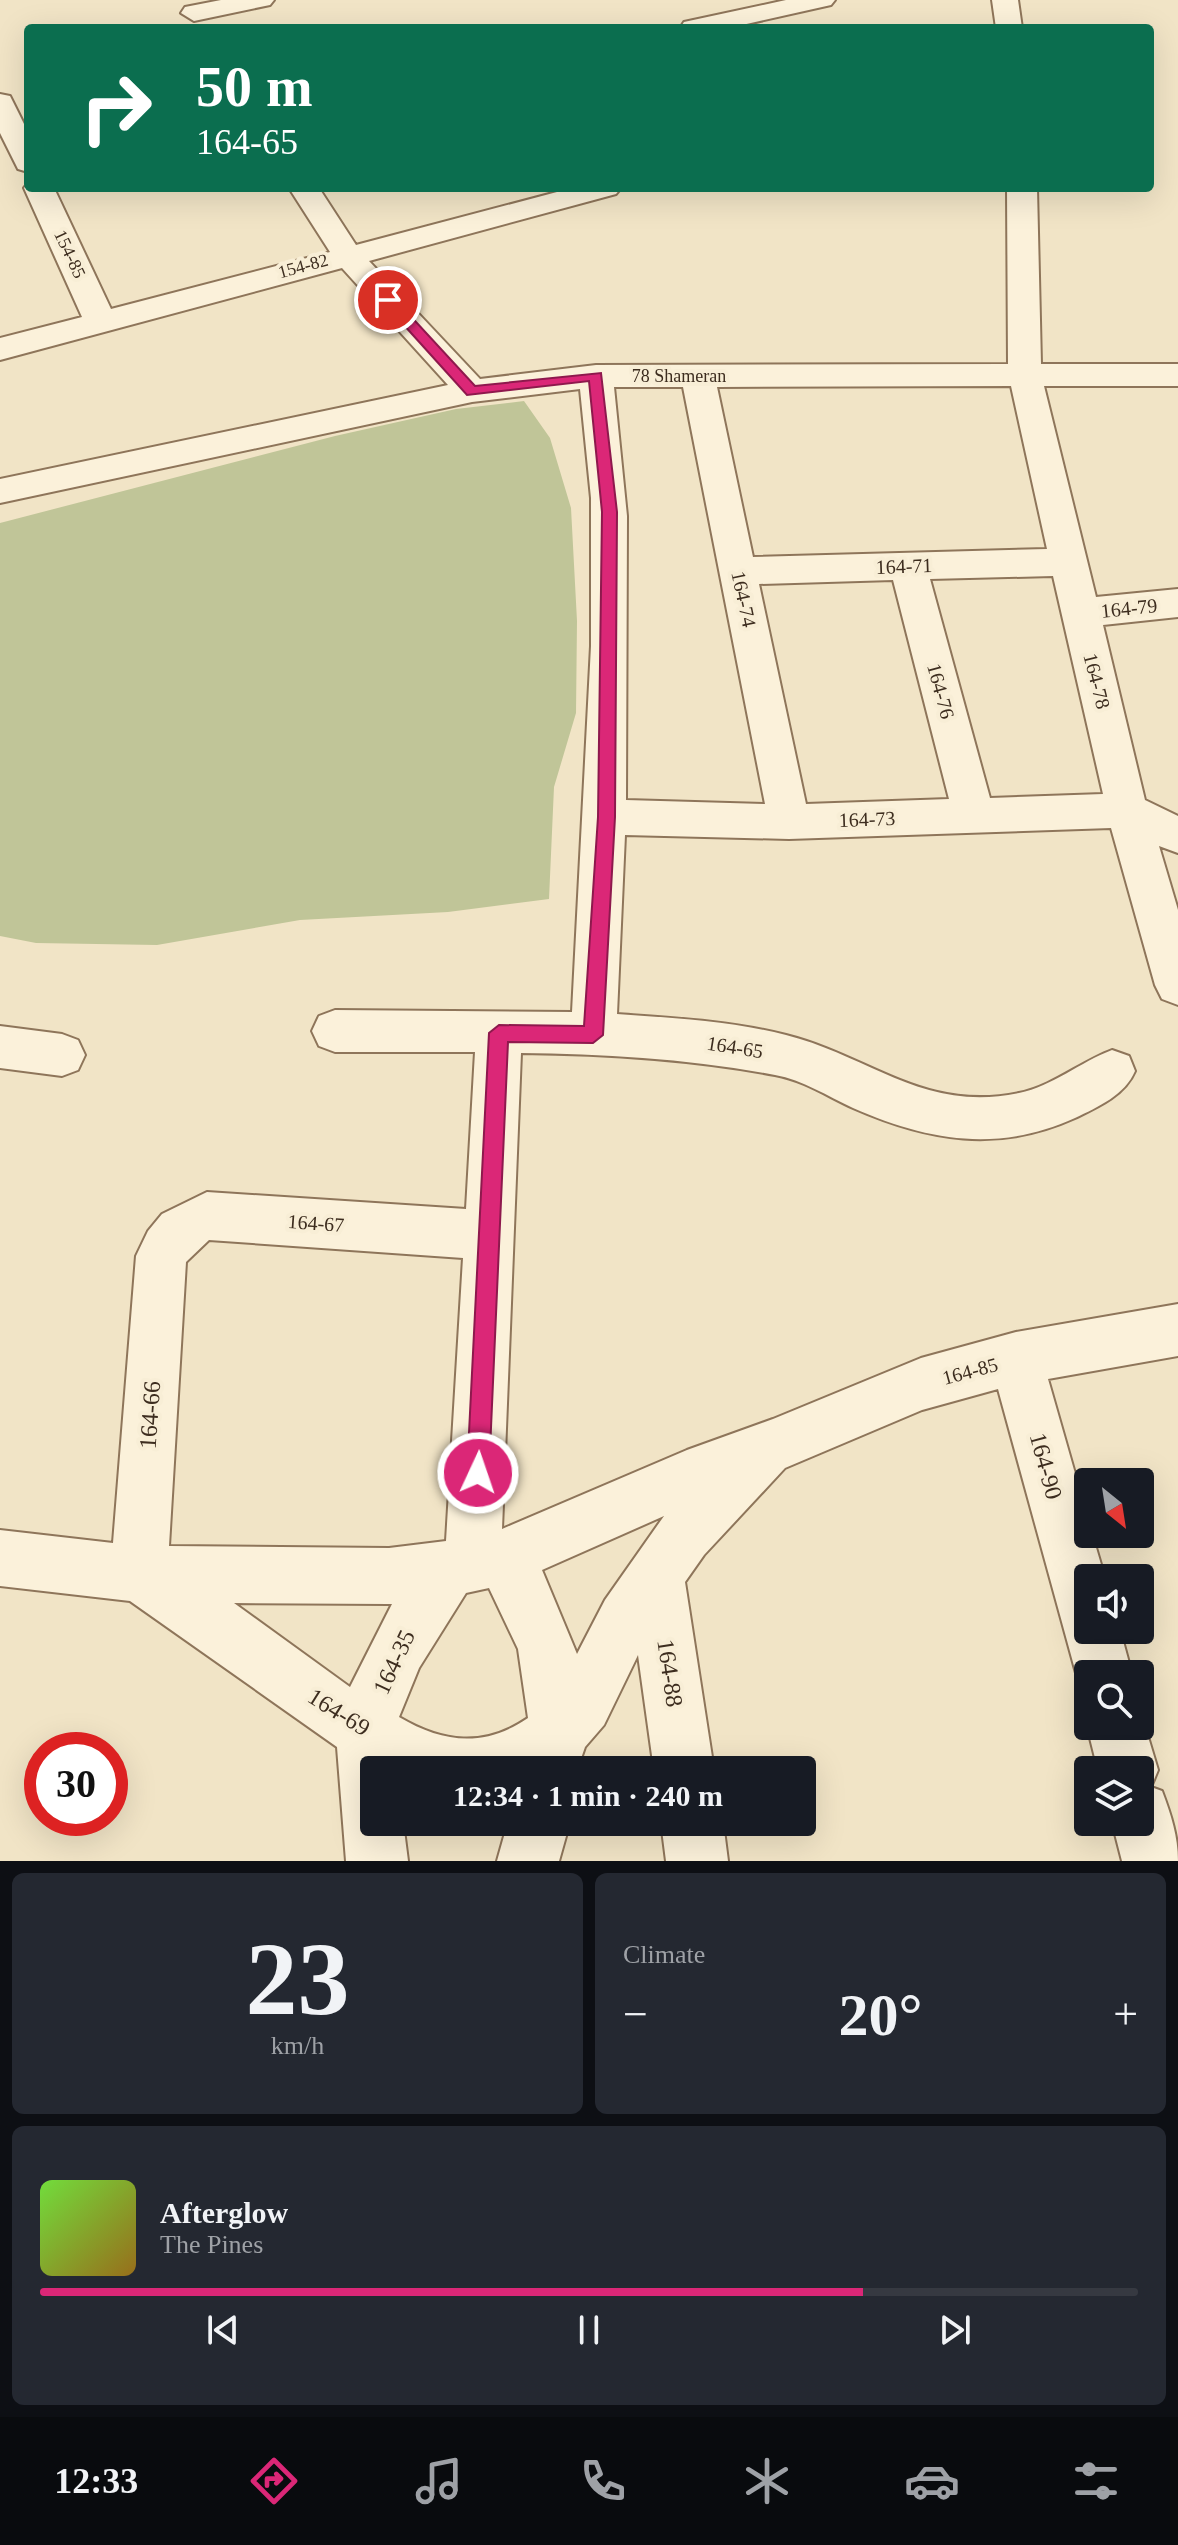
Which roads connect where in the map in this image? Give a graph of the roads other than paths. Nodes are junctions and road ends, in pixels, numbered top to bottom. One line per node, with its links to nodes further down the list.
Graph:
1 (261, 0): 4 (street)
2 (822, 0): 5 (street)
3 (1005, 0): 6 (street)
4 (194, 14)
5 (711, 24)
6 (1008, 24)
7 (0, 102): 8 (street)
8 (24, 154)
9 (41, 192): 14 (street, 154-85)
10 (307, 192): 13 (street)
11 (591, 192): 13 (street, 154-82)
12 (1022, 192): 19 (street, 164-78)
13 (347, 255): 14 (street, 154-82); 20 (street)
14 (100, 321): 15 (street, 154-82)
15 (0, 349)
16 (1178, 375): 19 (street, 78 Shameran)
17 (596, 376): 18 (street, 78 Shameran); 20 (street, 78 Shameran); 29 (street)
18 (698, 376): 19 (street, 78 Shameran); 24 (street, 164-74)
19 (1025, 376): 22 (street, 164-78)
20 (472, 391): 21 (street, 78 Shameran)
21 (0, 491)
22 (1069, 562): 23 (street, 164-71); 26 (street, 164-78)
23 (908, 566): 24 (street, 164-71); 28 (street, 164-76)
24 (738, 571): 30 (street, 164-74)
25 (1178, 603): 26 (street, 164-79)
26 (1081, 613): 27 (street, 164-78)
27 (1127, 810): 28 (street, 164-73); 31 (street); 32 (street, 164-78)
28 (974, 815): 30 (street, 164-73)
29 (607, 817): 30 (street, 164-73); 35 (street)
30 (789, 822)
31 (1178, 836)
32 (1178, 985)
33 (335, 1031): 34 (street, 164-65)
34 (499, 1033): 35 (street, 164-65); 39 (street)
35 (593, 1035): 38 (street, 164-65)
36 (0, 1047): 37 (street)
37 (62, 1055)
38 (1112, 1071)
39 (489, 1235): 40 (street, 164-67); 45 (street)
40 (161, 1256): 47 (street, 164-66)
41 (1178, 1330): 42 (street, 164-85)
42 (1016, 1358): 43 (street, 164-85); 46 (street, 164-90)
43 (773, 1446): 45 (street, 164-85); 48 (street, 164-85)
44 (0, 1558): 47 (street, 164-69)
45 (475, 1563): 47 (street, 164-69); 49 (street, 164-35); 50 (street)
46 (1074, 1569)
47 (139, 1574): 49 (street, 164-69)
48 (656, 1576): 50 (street, 164-85); 51 (street, 164-88)
49 (367, 1729): 50 (street, 164-69); 55 (street, 164-35)
50 (555, 1751)
51 (682, 1756)
52 (535, 1836): 56 (street)
53 (694, 1836): 57 (street)
54 (1146, 1836): 58 (street)
55 (377, 1861)
56 (528, 1861)
57 (697, 1861)
58 (1153, 1861)

